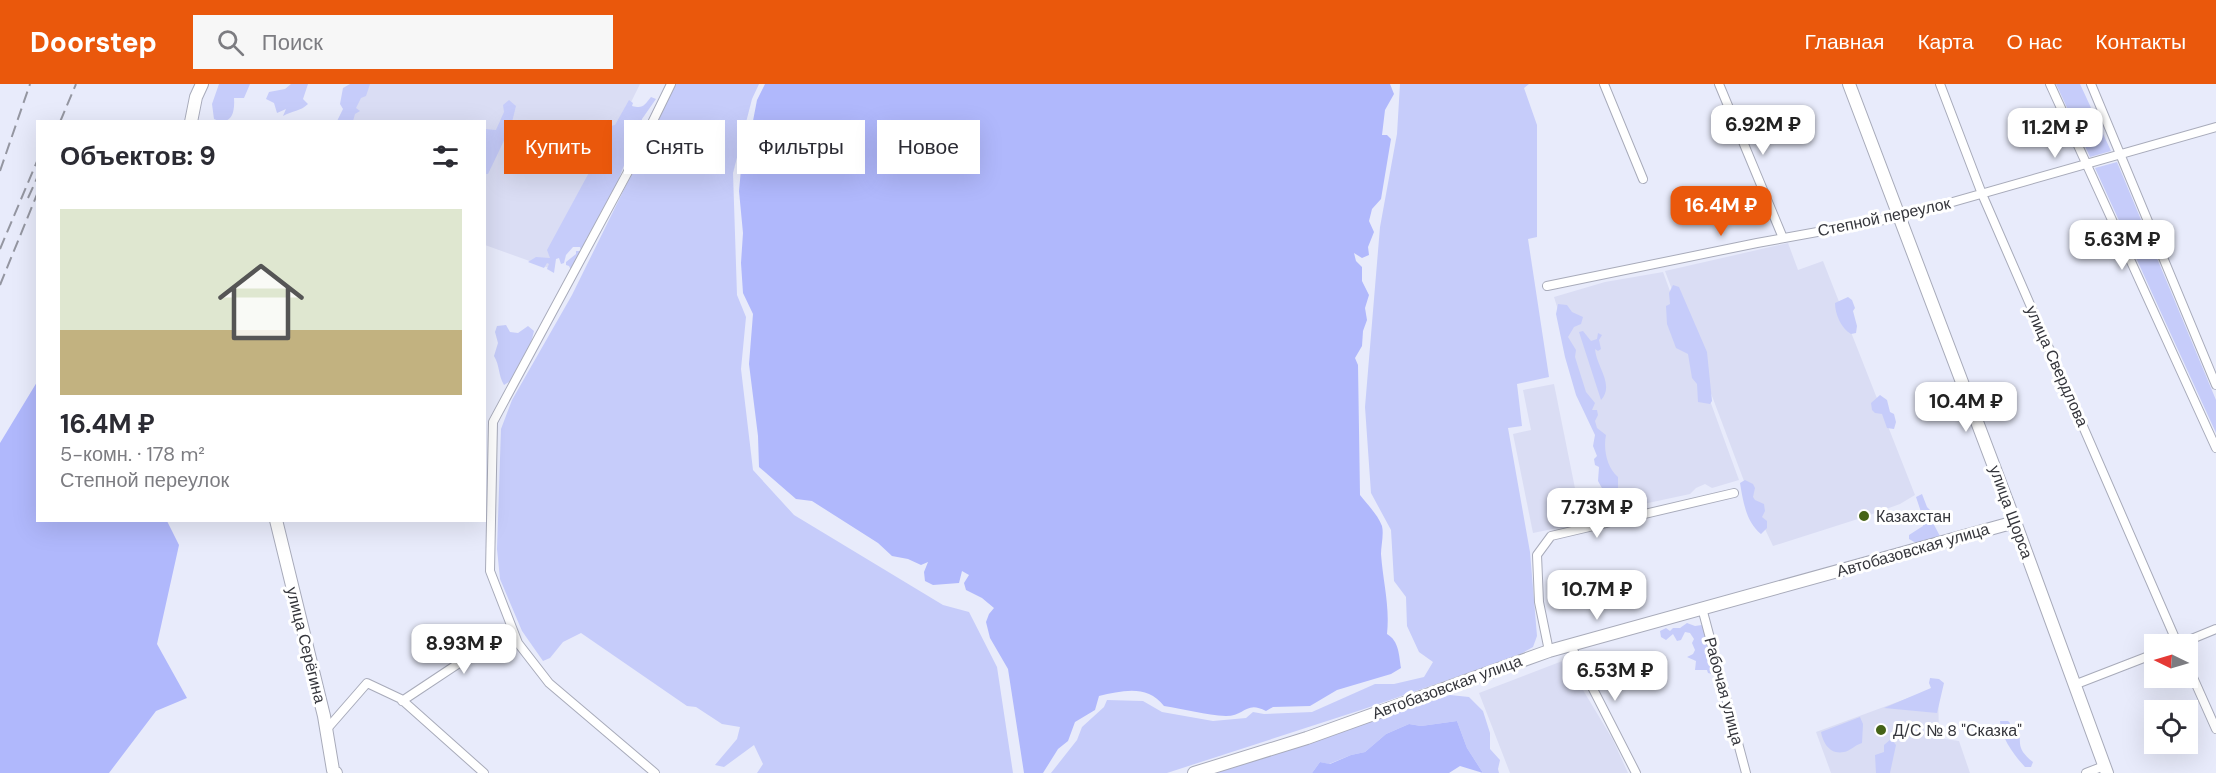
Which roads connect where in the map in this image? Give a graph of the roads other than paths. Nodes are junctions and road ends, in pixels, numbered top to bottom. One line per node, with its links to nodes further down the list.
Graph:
1 (202, 84): 9 (street)
2 (670, 84): 24 (street)
3 (1604, 84): 13 (street)
4 (1719, 84): 16 (street)
5 (1849, 84): 15 (street, улица Щорса)
6 (1940, 84): 14 (street, улица Свердлова)
7 (2050, 84): 12 (street)
8 (2091, 84): 11 (street)
9 (191, 120)
10 (2216, 127): 11 (street, Степной переулок)
11 (2120, 155): 12 (street, Степной переулок); 18 (street)
12 (2087, 163): 14 (street, Степной переулок); 19 (street)
13 (1643, 178)
14 (1982, 194): 15 (street, Степной переулок); 26 (street, улица Свердлова)
15 (1900, 217): 16 (street, Степной переулок); 22 (street, улица Щорса)
16 (1783, 238): 17 (street, Степной переулок)
17 (1547, 286)
18 (2216, 385)
19 (2216, 448)
20 (1734, 493): 29 (street)
21 (276, 522): 35 (street, улица Серёгина)
22 (2015, 522): 23 (street, Автобазовская улица); 31 (street, улица Щорса)
23 (1702, 608): 28 (street, Автобазовская улица); 42 (street, Рабочая улица)
24 (512, 628): 33 (street); 39 (street)
25 (2216, 629): 27 (street)
26 (2173, 634)
27 (2198, 637)
28 (1570, 644): 29 (street, Автобазовская улица); 41 (street)
29 (1549, 651): 40 (street, Автобазовская улица)
30 (2144, 658): 31 (street)
31 (2074, 685): 36 (street, улица Щорса)
32 (2198, 688): 34 (street)
33 (402, 700): 35 (street); 38 (street)
34 (2216, 729)
35 (326, 730): 37 (street, улица Серёгина)
36 (2105, 770): 43 (street)
37 (334, 771)
38 (484, 773)
39 (655, 773)
40 (1194, 773)
41 (1636, 773)
42 (1746, 773)
43 (2086, 773)

